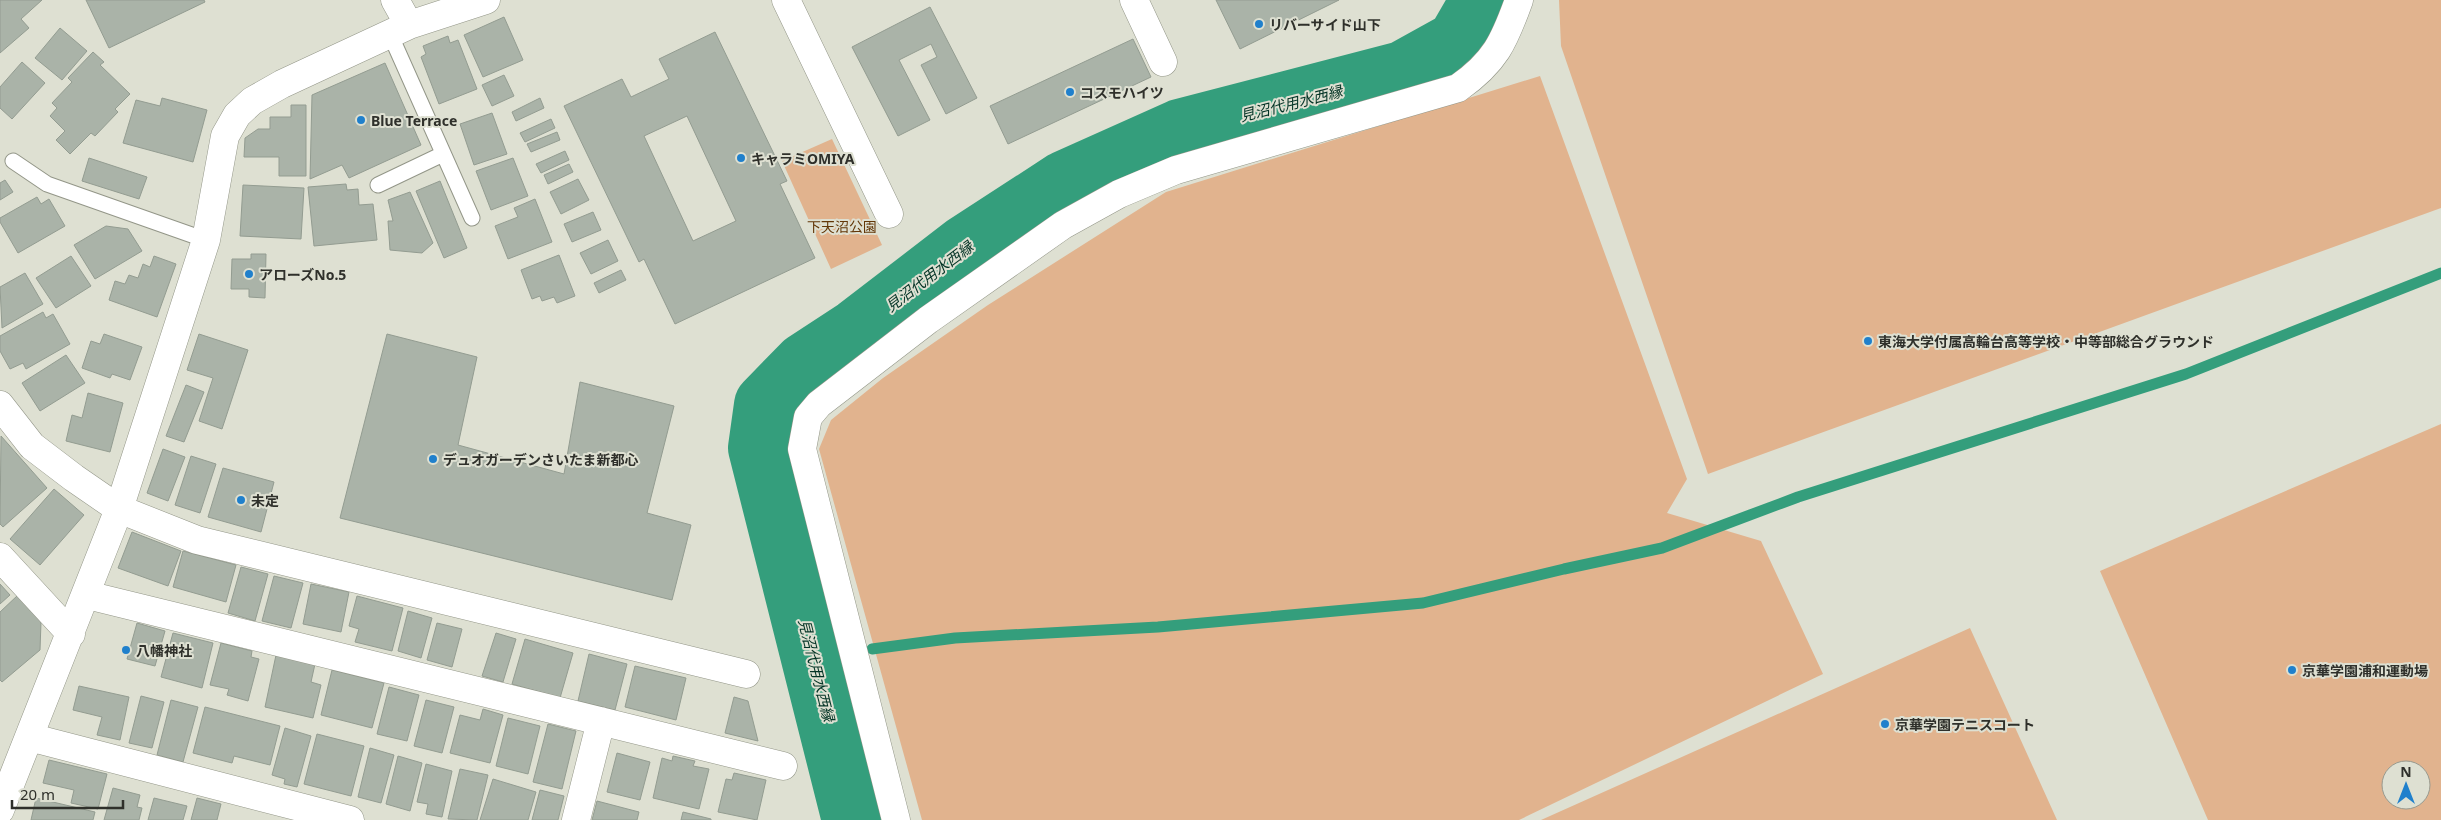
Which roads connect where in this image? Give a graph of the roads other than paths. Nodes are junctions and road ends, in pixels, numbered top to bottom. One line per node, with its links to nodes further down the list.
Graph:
1 (395, 0): 6 (street)
2 (486, 0): 6 (street)
3 (786, 0): 11 (street)
4 (1134, 0): 7 (street)
5 (1519, 0): 27 (street)
6 (399, 30): 8 (lane); 13 (street)
7 (1163, 62)
8 (443, 154): 10 (lane); 12 (lane)
9 (13, 161): 13 (lane)
10 (378, 185)
11 (889, 214)
12 (472, 218)
13 (206, 240): 15 (street)
14 (0, 405): 15 (street)
15 (119, 509): 17 (street); 19 (street)
16 (0, 557): 18 (street)
17 (87, 595): 18 (street); 20 (street)
18 (71, 634): 21 (street)
19 (746, 674)
20 (601, 721): 22 (street); 26 (street)
21 (29, 737): 23 (street); 24 (street)
22 (783, 766)
23 (0, 810)
24 (294, 813): 25 (street)
25 (350, 820)
26 (576, 820)
27 (896, 820)

